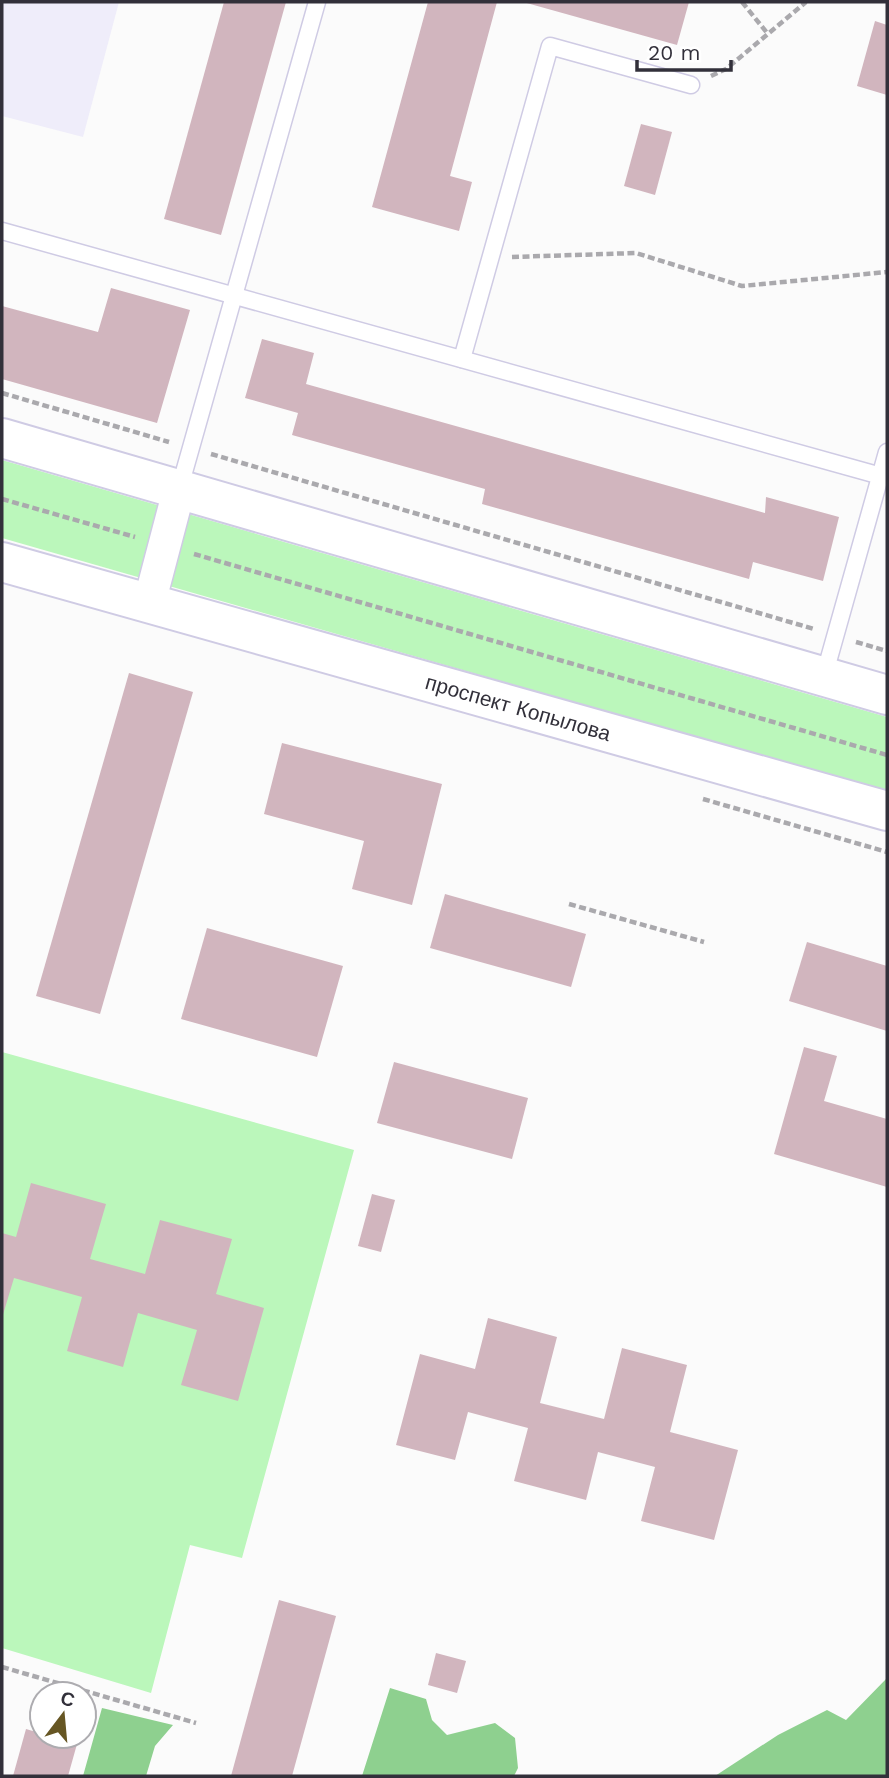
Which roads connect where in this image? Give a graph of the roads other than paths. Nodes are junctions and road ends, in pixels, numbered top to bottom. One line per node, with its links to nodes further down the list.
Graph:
1 (317, 2): 4 (lane)
2 (691, 85): 5 (lane)
3 (2, 231): 4 (lane)
4 (233, 295): 5 (lane); 9 (lane)
5 (462, 359): 8 (lane)
6 (2, 438): 9 (street)
7 (887, 452): 8 (lane)
8 (881, 476): 12 (lane)
9 (179, 490): 11 (street); 12 (street)
10 (2, 562): 11 (street, проспект Копылова)
11 (149, 604): 14 (street, проспект Копылова)
12 (824, 677): 13 (street)
13 (887, 695)
14 (887, 811)

